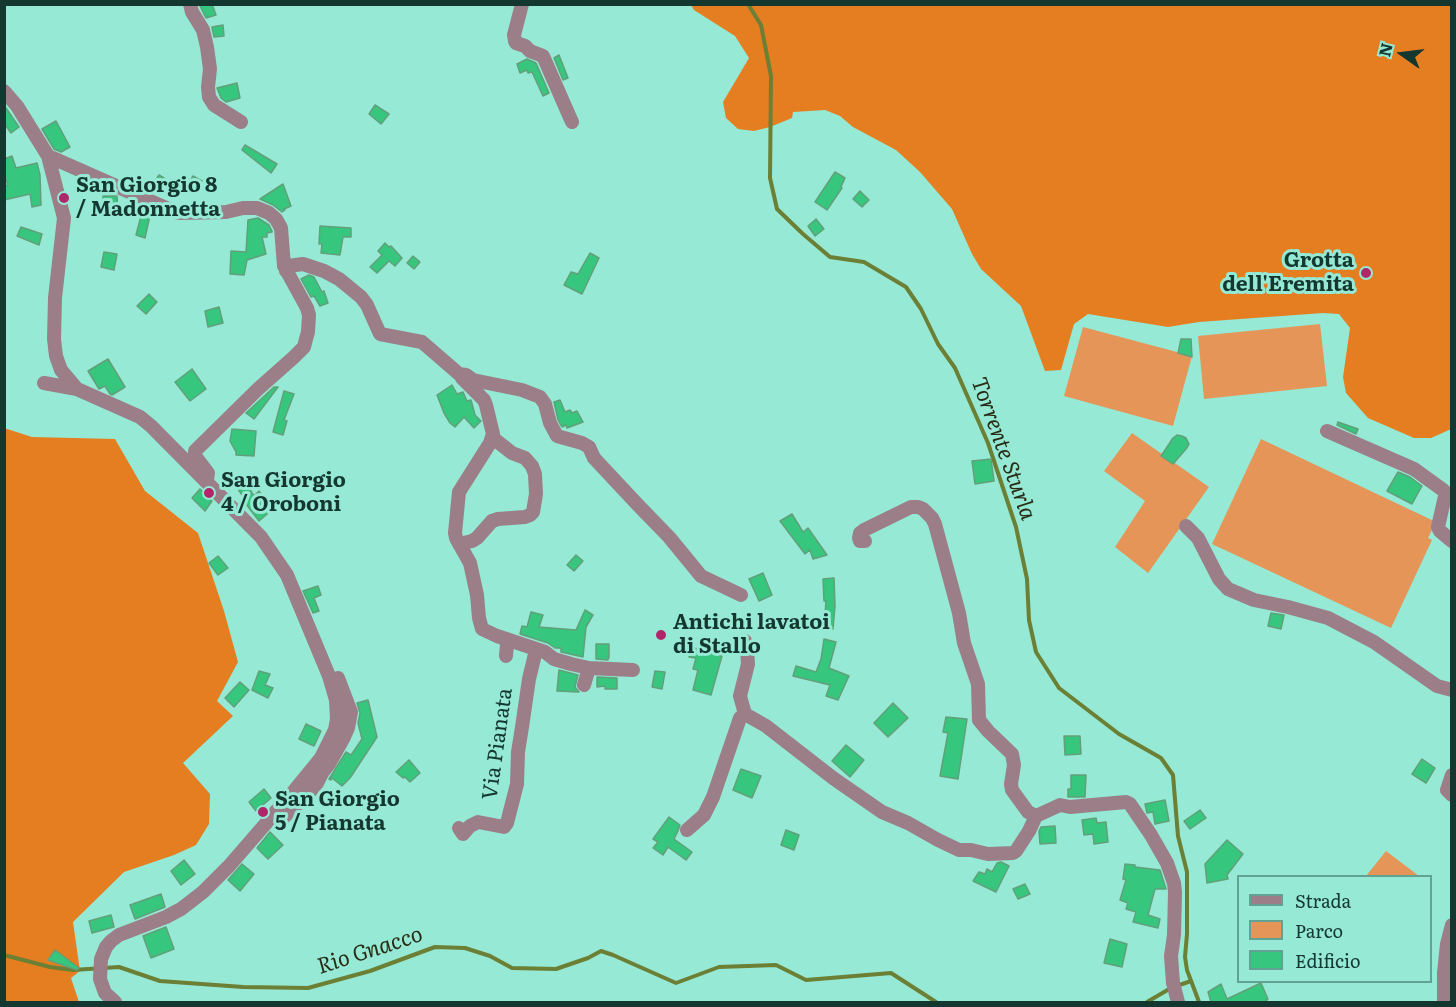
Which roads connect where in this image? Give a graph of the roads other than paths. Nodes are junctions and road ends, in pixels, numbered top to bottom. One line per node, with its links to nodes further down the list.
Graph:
1 (190, 4): 4 (street)
2 (522, 4): 5 (street)
3 (4, 91): 6 (street)
4 (241, 122)
5 (572, 122)
6 (48, 156): 7 (street); 10 (street)
7 (286, 271): 8 (street); 13 (street)
8 (459, 374): 12 (street); 18 (street)
9 (44, 383): 10 (street)
10 (77, 389): 13 (street)
11 (1327, 431): 16 (street)
12 (493, 438): 17 (street); 17 (street)
13 (206, 482): 19 (street)
14 (1186, 526): 27 (street)
15 (865, 541): 32 (street)
16 (1452, 541)
17 (459, 544): 20 (street)
18 (741, 595)
19 (310, 631): 31 (street); 31 (street)
20 (506, 640): 22 (street); 23 (street)
21 (745, 641): 28 (street)
22 (536, 650): 24 (street); 33 (street, Via Pianata)
23 (506, 656)
24 (589, 668): 25 (street); 26 (street)
25 (633, 670)
26 (584, 685)
27 (1452, 690)
28 (745, 714): 32 (street); 34 (street)
29 (1452, 775): 30 (street)
30 (1452, 795)
31 (276, 811): 36 (street)
32 (1036, 816): 37 (street)
33 (459, 828)
34 (687, 830)
35 (1452, 925): 40 (street)
36 (101, 972): 38 (street); 39 (street)
37 (1175, 993)
38 (101, 1002)
39 (115, 1002)
40 (1444, 1002)

